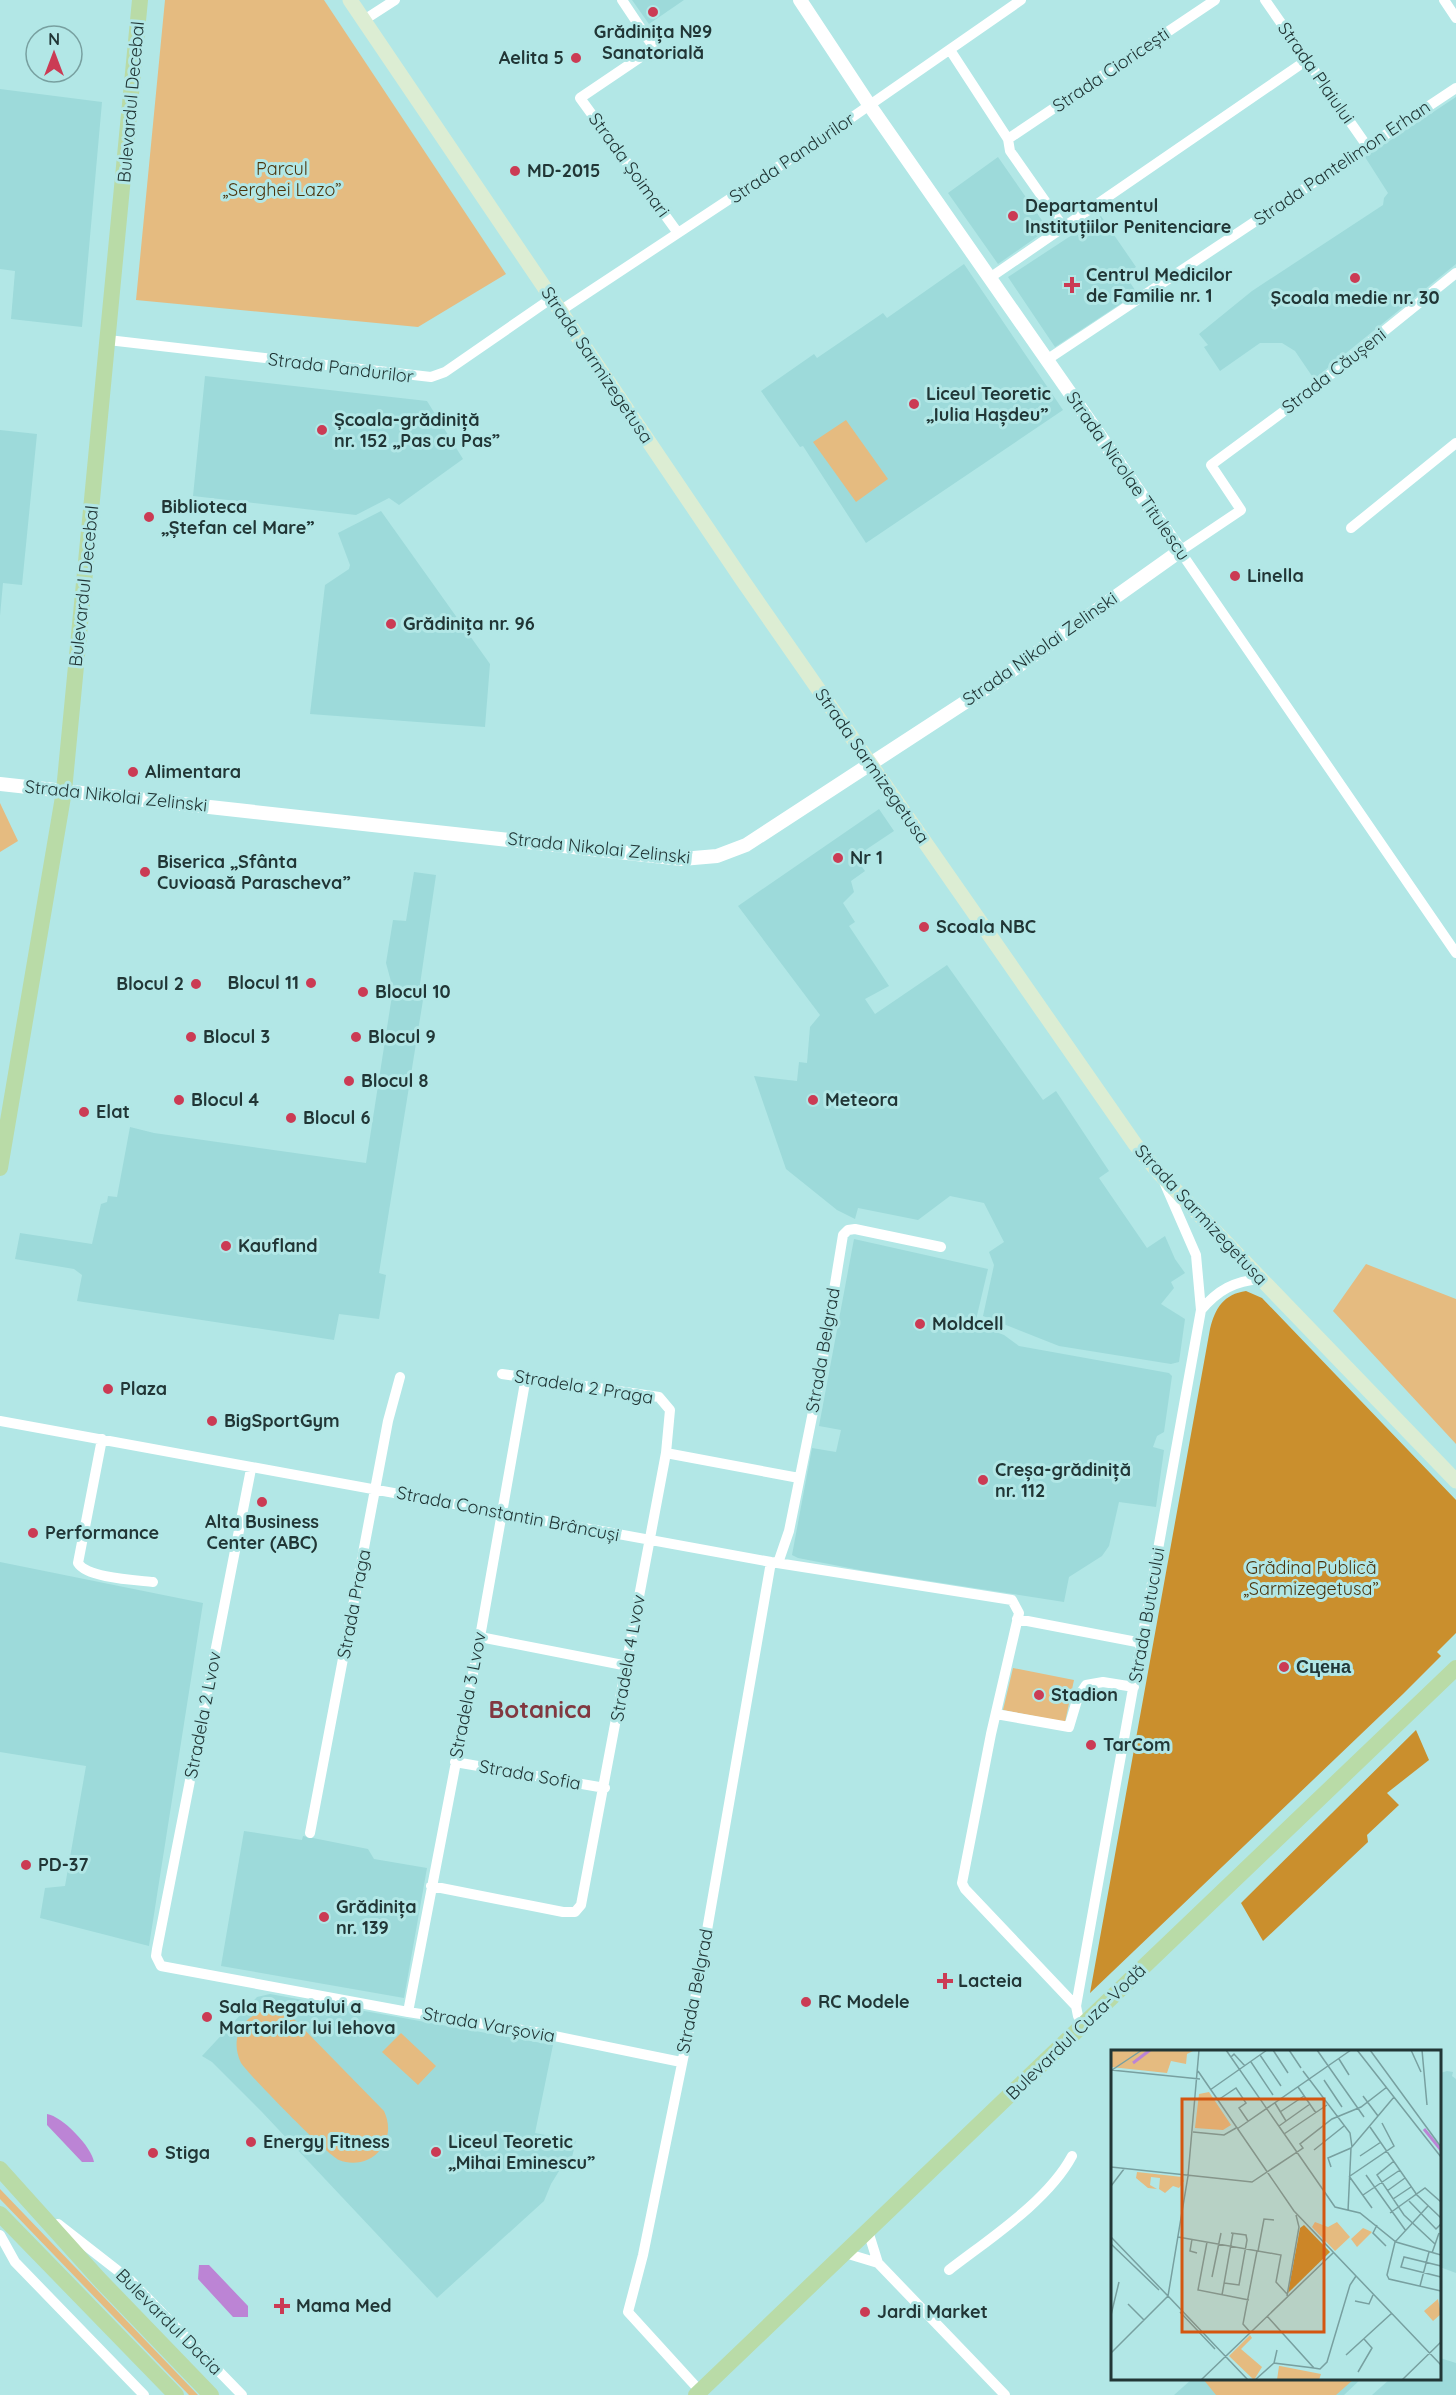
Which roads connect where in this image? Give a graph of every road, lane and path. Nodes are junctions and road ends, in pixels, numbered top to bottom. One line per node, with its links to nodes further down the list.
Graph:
1 (140, 0): 24 (main road, Bulevardul Decebal)
2 (350, 0): 11 (main road, Strada Sarmizegetusa)
3 (395, 0): 11 (street)
4 (622, 0): 19 (street, Strada Șoimari)
5 (800, 0): 15 (street, Strada Nicolae Titulescu)
6 (1021, 0): 12 (street, Strada Pandurilor)
7 (1215, 0): 16 (street, Strada Cioricești)
8 (1265, 0): 13 (street, Strada Plaiului)
9 (1444, 0): 10 (street)
10 (1456, 18)
11 (364, 20): 22 (main road, Strada Sarmizegetusa)
12 (950, 50): 15 (street, Strada Pandurilor); 16 (street)
13 (1307, 60): 17 (street, Strada Plaiului); 18 (street)
14 (1456, 88): 17 (street, Strada Pantelimon Erhan)
15 (870, 106): 19 (street, Strada Pandurilor); 21 (street, Strada Nicolae Titulescu)
16 (1008, 139): 18 (street)
17 (1367, 146): 25 (street, Strada Pantelimon Erhan)
18 (1064, 228): 21 (street)
19 (678, 233): 23 (street, Strada Pandurilor)
20 (1456, 273): 28 (street, Strada Căușeni)
21 (991, 277): 25 (street, Strada Nicolae Titulescu)
22 (552, 298): 23 (main road, Strada Sarmizegetusa); 24 (street, Strada Pandurilor)
23 (560, 311): 29 (main road, Strada Sarmizegetusa)
24 (108, 340): 31 (main road, Bulevardul Decebal)
25 (1048, 359): 28 (street, Strada Nicolae Titulescu)
26 (1456, 443): 27 (street)
27 (1351, 528)
28 (1180, 551): 29 (street, Strada Nikolai Zelinski); 32 (street, Strada Nicolae Titulescu)
29 (870, 763): 31 (street, Strada Nikolai Zelinski); 34 (main road, Strada Sarmizegetusa)
30 (0, 784): 31 (street, Strada Nikolai Zelinski)
31 (64, 791): 33 (main road, Bulevardul Decebal)
32 (1456, 953)
33 (0, 1168)
34 (1159, 1173): 36 (main road, Strada Sarmizegetusa); 37 (street, Strada Butucului)
35 (941, 1246): 46 (street, Strada Belgrad)
36 (1261, 1279): 37 (street); 47 (main road, Strada Sarmizegetusa)
37 (1201, 1310): 55 (street, Strada Butucului)
38 (502, 1374): 40 (street, Stradela 2 Praga)
39 (400, 1377): 48 (street, Strada Praga)
40 (526, 1377): 41 (street, Stradela 2 Praga); 49 (street, Stradela 3 Lvov)
41 (666, 1402): 44 (street, Stradela 4 Lvov)
42 (0, 1421): 43 (street, Strada Constantin Brâncuși)
43 (102, 1438): 45 (street, Strada Constantin Brâncuși); 52 (street)
44 (666, 1453): 46 (street); 50 (street, Stradela 4 Lvov)
45 (251, 1469): 48 (street, Strada Constantin Brâncuși); 64 (street, Stradela 2 Lvov)
46 (799, 1478): 51 (street, Strada Belgrad)
47 (1456, 1481)
48 (376, 1489): 49 (street, Strada Constantin Brâncuși); 62 (street, Strada Praga)
49 (501, 1512): 50 (street, Strada Constantin Brâncuși); 54 (street, Stradela 3 Lvov)
50 (649, 1540): 51 (street, Strada Constantin Brâncuși); 56 (street, Stradela 4 Lvov)
51 (775, 1563): 53 (street, Strada Constantin Brâncuși); 68 (street, Strada Belgrad)
52 (153, 1582)
53 (1017, 1619): 55 (street); 59 (street)
54 (480, 1637): 56 (street); 60 (street, Stradela 3 Lvov)
55 (1142, 1643): 58 (street, Strada Butucului)
56 (628, 1666): 61 (street, Stradela 4 Lvov)
57 (1456, 1668): 67 (main road, Bulevardul Cuza-Vodă)
58 (1134, 1687): 59 (street); 65 (street, Strada Butucului)
59 (996, 1713): 65 (street)
60 (455, 1762): 61 (street, Strada Sofia); 63 (street, Stradela 3 Lvov)
61 (604, 1788): 63 (street, Stradela 4 Lvov)
62 (310, 1833)
63 (431, 1886): 66 (street, Stradela 3 Lvov)
64 (157, 1960): 66 (street, Strada Varșovia)
65 (1076, 2006): 67 (street)
66 (408, 2012): 68 (street, Strada Varșovia)
67 (1084, 2024): 73 (main road, Bulevardul Cuza-Vodă)
68 (681, 2062): 78 (street, Strada Belgrad)
69 (1072, 2156): 77 (street)
70 (0, 2169): 71 (main road, Bulevardul Dacia)
71 (37, 2208): 81 (main road, Bulevardul Dacia); 82 (street, Bulevardul Dacia)
72 (0, 2214): 80 (main road)
73 (868, 2230): 75 (main road, Bulevardul Cuza-Vodă); 76 (street)
74 (0, 2235): 79 (street)
75 (845, 2253): 76 (street); 78 (main road, Bulevardul Cuza-Vodă)
76 (878, 2263): 83 (street)
77 (949, 2270)
78 (698, 2393)
79 (144, 2395)
80 (176, 2395)
81 (211, 2395)
82 (242, 2395)
83 (1005, 2395)

